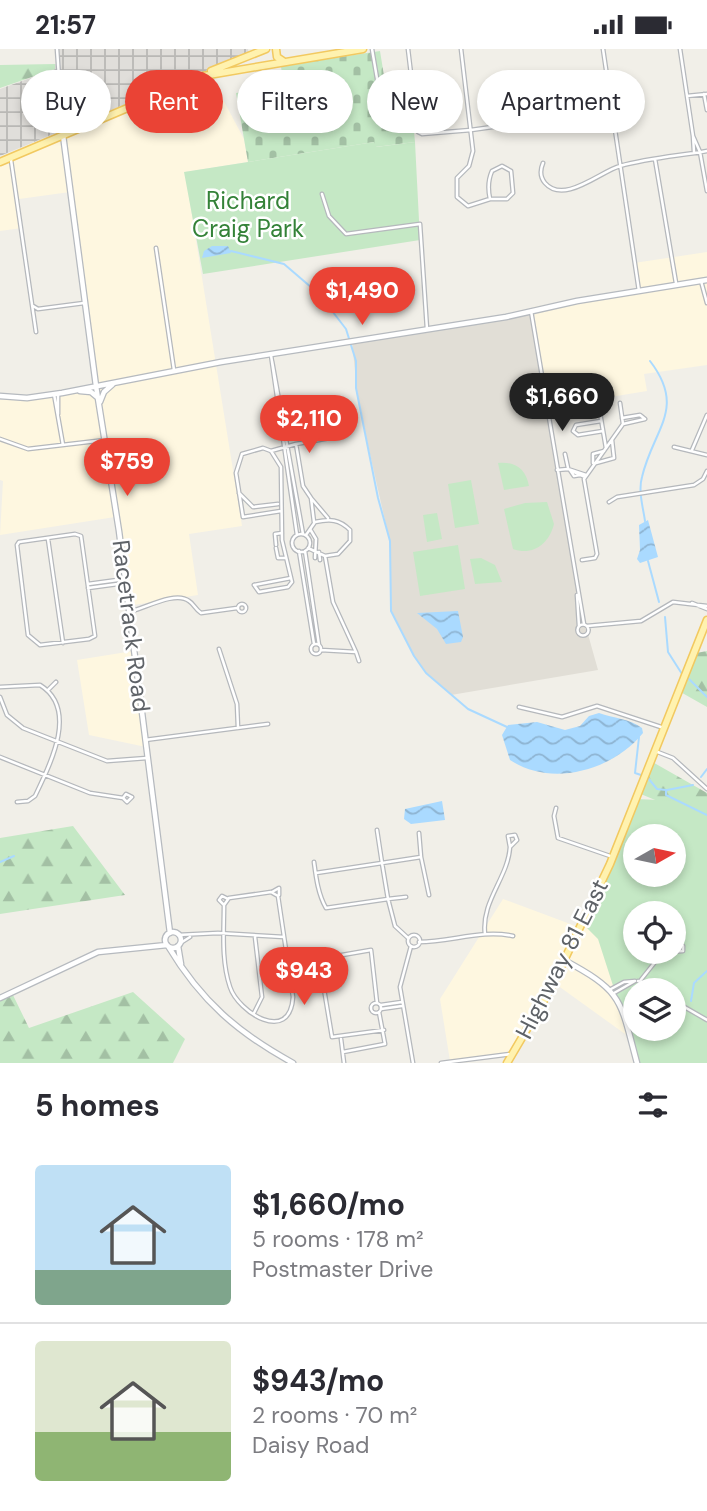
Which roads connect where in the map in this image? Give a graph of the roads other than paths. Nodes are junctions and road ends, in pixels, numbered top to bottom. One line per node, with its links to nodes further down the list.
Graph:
1 (57, 49): 28 (street, Racetrack Road)
2 (266, 49): 13 (main road)
3 (276, 49): 12 (main road)
4 (326, 49): 11 (street)
5 (363, 49): 11 (main road)
6 (372, 49): 14 (street)
7 (408, 49): 15 (street)
8 (461, 49): 23 (street)
9 (603, 49): 16 (street)
10 (680, 49): 19 (street)
11 (333, 54): 12 (main road)
12 (289, 61): 17 (main road)
13 (217, 70)
14 (376, 70)
15 (411, 70)
16 (606, 70)
17 (223, 73)
18 (705, 94): 19 (street); 21 (street)
19 (687, 96): 29 (street)
20 (125, 109): 28 (main road)
21 (707, 110)
22 (477, 129): 23 (street)
23 (471, 130): 24 (street); 40 (street)
24 (463, 131)
25 (429, 133): 26 (street)
26 (448, 133)
27 (615, 133): 37 (street)
28 (63, 135): 33 (main road); 45 (street, Racetrack Road)
29 (693, 136): 31 (street); 32 (street)
30 (707, 151): 32 (street)
31 (694, 152): 32 (street); 34 (street)
32 (700, 152): 38 (street)
33 (11, 157): 35 (main road); 47 (street)
34 (655, 159): 37 (street); 43 (street)
35 (0, 162)
36 (543, 163): 37 (street)
37 (620, 166): 44 (street)
38 (707, 191)
39 (322, 194): 49 (street)
40 (490, 199): 40 (street)
41 (156, 248): 53 (street)
42 (704, 281): 43 (street); 46 (street)
43 (676, 285): 44 (street)
44 (639, 291): 48 (street)
45 (86, 303): 47 (street); 52 (street, Racetrack Road)
46 (707, 303)
47 (33, 306): 50 (street)
48 (531, 311): 49 (street); 83 (street)
49 (427, 329): 51 (street)
50 (36, 332)
51 (271, 354): 53 (street); 74 (street)
52 (95, 372): 54 (street); 55 (street, Racetrack Road)
53 (174, 373): 54 (street)
54 (116, 383): 55 (street); 61 (street)
55 (96, 386): 56 (street); 59 (street, Racetrack Road)
56 (72, 391): 58 (street); 59 (street)
57 (0, 396): 58 (street)
58 (55, 396): 73 (street)
59 (98, 398): 61 (street, Racetrack Road)
60 (620, 403): 64 (street)
61 (99, 406): 70 (street, Racetrack Road)
62 (599, 407): 65 (street)
63 (707, 415): 77 (street)
64 (622, 418): 66 (street); 66 (street)
65 (601, 421): 67 (street); 67 (street)
66 (623, 424): 71 (street)
67 (603, 431): 76 (street)
68 (330, 438): 72 (street)
69 (0, 439): 73 (street)
70 (104, 440): 73 (street); 109 (street, Racetrack Road)
71 (612, 440): 76 (street); 81 (street)
72 (296, 444): 74 (street); 87 (street)
73 (63, 445)
74 (286, 445): 78 (street); 95 (street); 96 (street)
75 (674, 447): 77 (street)
76 (605, 450): 81 (street); 81 (street)
77 (692, 450): 80 (street)
78 (271, 451): 86 (street); 89 (street)
79 (565, 454): 82 (street)
80 (707, 455)
81 (595, 464): 85 (street)
82 (569, 469): 83 (street); 85 (street)
83 (557, 470): 115 (street)
84 (707, 471): 88 (street)
85 (584, 476): 107 (street)
86 (239, 493): 89 (street); 90 (street)
87 (311, 498): 91 (street); 92 (street)
88 (609, 502)
89 (279, 503): 90 (street)
90 (281, 511): 94 (street)
91 (328, 519): 92 (street); 106 (street)
92 (314, 522): 93 (street)
93 (310, 529): 96 (street); 104 (street)
94 (282, 533): 100 (street); 105 (street)
95 (297, 535): 96 (street); 98 (street)
96 (305, 535): 102 (street)
97 (48, 538): 110 (street); 118 (street); 118 (street)
98 (292, 541): 99 (street); 101 (street)
99 (288, 545): 100 (street); 101 (street)
100 (283, 546): 105 (street)
101 (293, 547): 103 (street)
102 (307, 549): 103 (street); 104 (street); 120 (street)
103 (299, 551): 119 (street)
104 (317, 551): 106 (street); 106 (street)
105 (287, 558): 108 (street)
106 (322, 558): 122 (street)
107 (582, 560)
108 (291, 578): 108 (street)
109 (125, 581): 110 (street); 113 (street, Racetrack Road)
110 (88, 586): 118 (street)
111 (237, 608): 113 (street)
112 (707, 608): 116 (street)
113 (128, 613): 132 (street, Racetrack Road)
114 (707, 620): 131 (main road, Highway 81 East)
115 (583, 625): 116 (street); 117 (street); 117 (street)
116 (610, 626): 117 (street)
117 (588, 633)
118 (63, 643)
119 (314, 644): 120 (street); 120 (street)
120 (320, 648): 122 (street)
121 (219, 649): 130 (street)
122 (356, 652): 123 (street)
123 (359, 661)
124 (56, 682): 126 (street)
125 (0, 687): 126 (street)
126 (48, 690): 133 (street)
127 (0, 697): 133 (street)
128 (519, 707): 131 (street)
129 (268, 724): 130 (street)
130 (239, 728): 132 (street)
131 (664, 728): 134 (main road, Highway 81 East)
132 (145, 740): 136 (street, Racetrack Road)
133 (56, 741): 136 (street); 137 (street)
134 (655, 751): 138 (street); 146 (main road, Highway 81 East)
135 (0, 757): 137 (street)
136 (147, 758): 158 (street, Racetrack Road)
137 (43, 775): 139 (street); 140 (street)
138 (707, 789)
139 (123, 798)
140 (17, 802)
141 (556, 808): 146 (street)
142 (377, 830): 148 (street)
143 (419, 833): 145 (street)
144 (510, 847): 159 (street)
145 (421, 857): 148 (street); 151 (street)
146 (613, 857): 166 (main road, Highway 81 East)
147 (314, 862): 149 (street)
148 (382, 863): 149 (street); 155 (street)
149 (316, 873): 155 (street)
150 (272, 892): 152 (street); 152 (street); 154 (street)
151 (429, 895)
152 (278, 896): 163 (street)
153 (406, 897): 155 (street)
154 (228, 899): 156 (street); 156 (street)
155 (388, 899): 164 (street)
156 (223, 905): 157 (street)
157 (224, 933): 160 (street); 162 (street); 183 (street)
158 (173, 934): 160 (street); 167 (street); 168 (street); 169 (street)
159 (485, 934): 161 (street); 165 (street)
160 (192, 936): 168 (street)
161 (513, 936)
162 (255, 937): 163 (street); 183 (street)
163 (284, 937): 183 (street)
164 (408, 938): 165 (street); 170 (street)
165 (419, 942): 170 (street)
166 (573, 943): 171 (main road, Highway 81 East); 173 (street)
167 (153, 944): 169 (street); 179 (street)
168 (178, 945): 169 (street); 176 (street)
169 (167, 946): 176 (street)
170 (411, 946): 180 (street)
171 (564, 960): 173 (street); 174 (main road, Highway 81 East)
172 (653, 964): 175 (street)
173 (576, 967): 174 (street); 178 (street)
174 (557, 974): 188 (main road, Highway 81 East)
175 (641, 978)
176 (189, 980): 189 (street)
177 (623, 986): 178 (street)
178 (612, 991): 194 (street)
179 (0, 998)
180 (402, 1004): 181 (street); 191 (street)
181 (379, 1007): 185 (street); 186 (street)
182 (686, 1008): 184 (street)
183 (254, 1013)
184 (707, 1020)
185 (384, 1030): 186 (street); 187 (street)
186 (340, 1037): 187 (street)
187 (343, 1052): 190 (street)
188 (514, 1053): 192 (street); 193 (main road, Highway 81 East)
189 (293, 1063)
190 (344, 1063)
191 (413, 1063)
192 (441, 1063)
193 (507, 1063)
194 (637, 1063)

